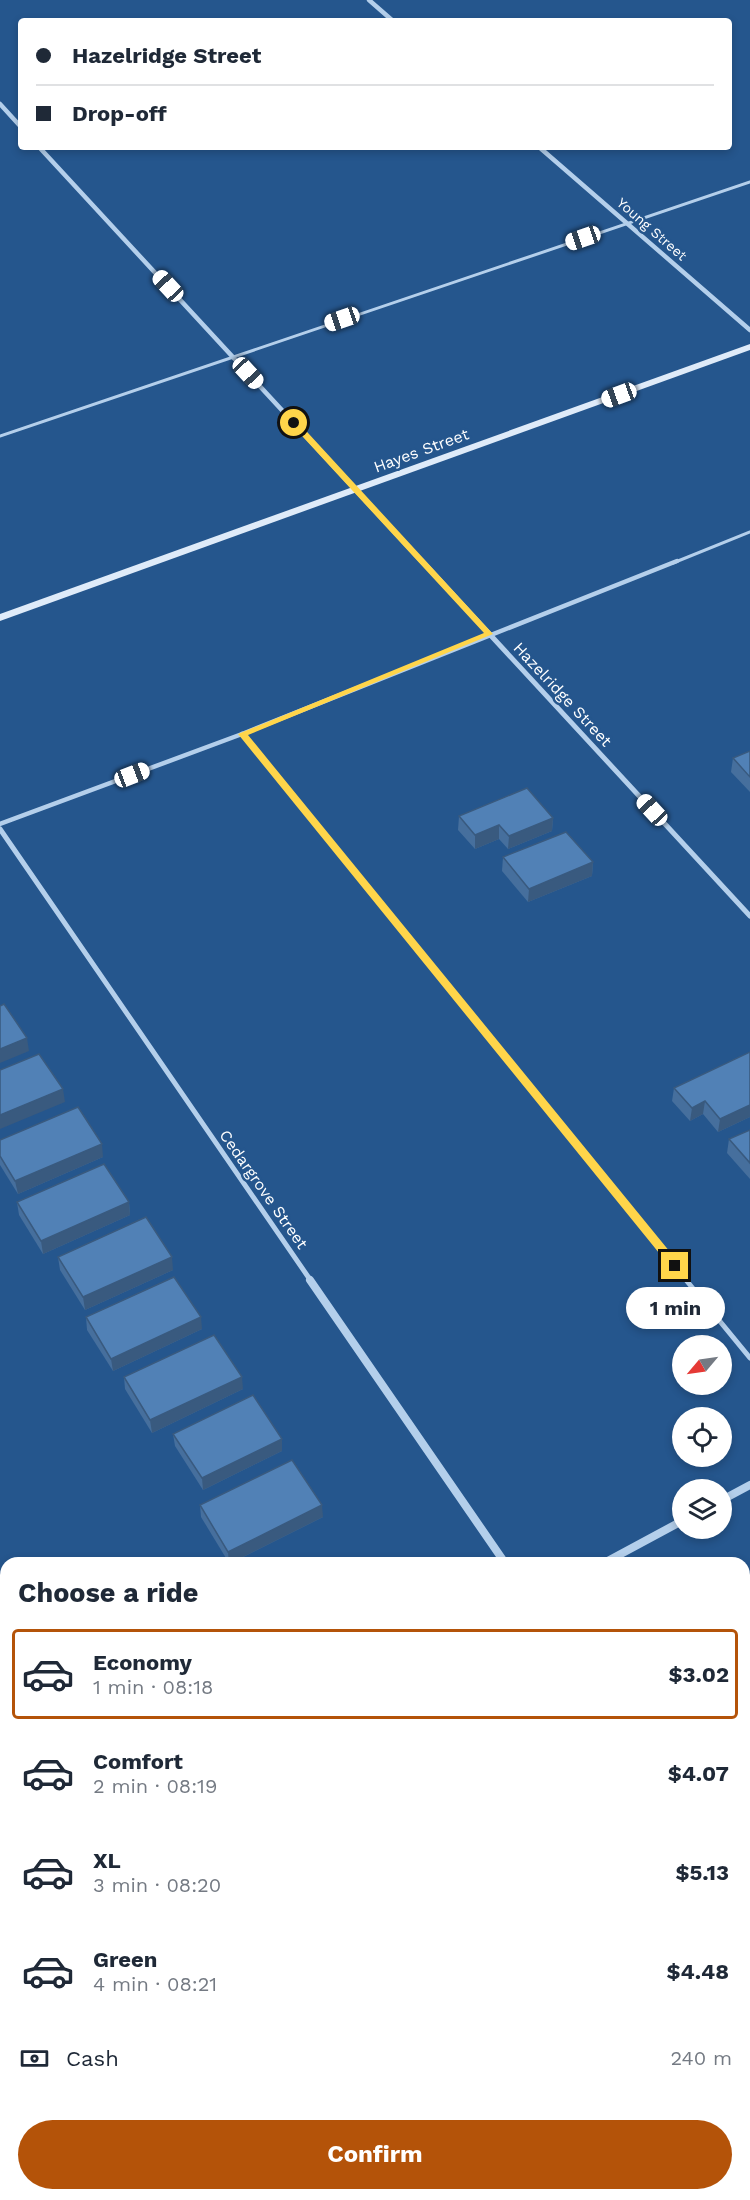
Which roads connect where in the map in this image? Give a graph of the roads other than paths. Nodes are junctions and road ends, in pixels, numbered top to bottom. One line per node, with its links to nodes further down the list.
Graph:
1 (369, 0): 2 (street)
2 (390, 18)
3 (0, 104): 4 (street)
4 (18, 124)
5 (42, 150): 11 (street, Hazelridge Street)
6 (542, 150): 8 (street, Young Street)
7 (750, 182): 8 (lane)
8 (627, 224): 9 (street, Young Street); 11 (lane)
9 (750, 330)
10 (750, 347): 13 (street, Hayes Street)
11 (232, 356): 12 (lane); 13 (street, Hazelridge Street)
12 (0, 436)
13 (356, 490): 15 (street, Hayes Street); 16 (street, Hazelridge Street)
14 (750, 532): 16 (lane)
15 (0, 618)
16 (489, 634): 17 (lane); 20 (street, Hazelridge Street)
17 (242, 734): 18 (lane); 21 (lane)
18 (0, 825)
19 (0, 829): 25 (street, Cedargrove Street)
20 (750, 916)
21 (750, 1358)
22 (750, 1485): 23 (street)
23 (732, 1495)
24 (672, 1526): 26 (street)
25 (501, 1557)
26 (615, 1557)

